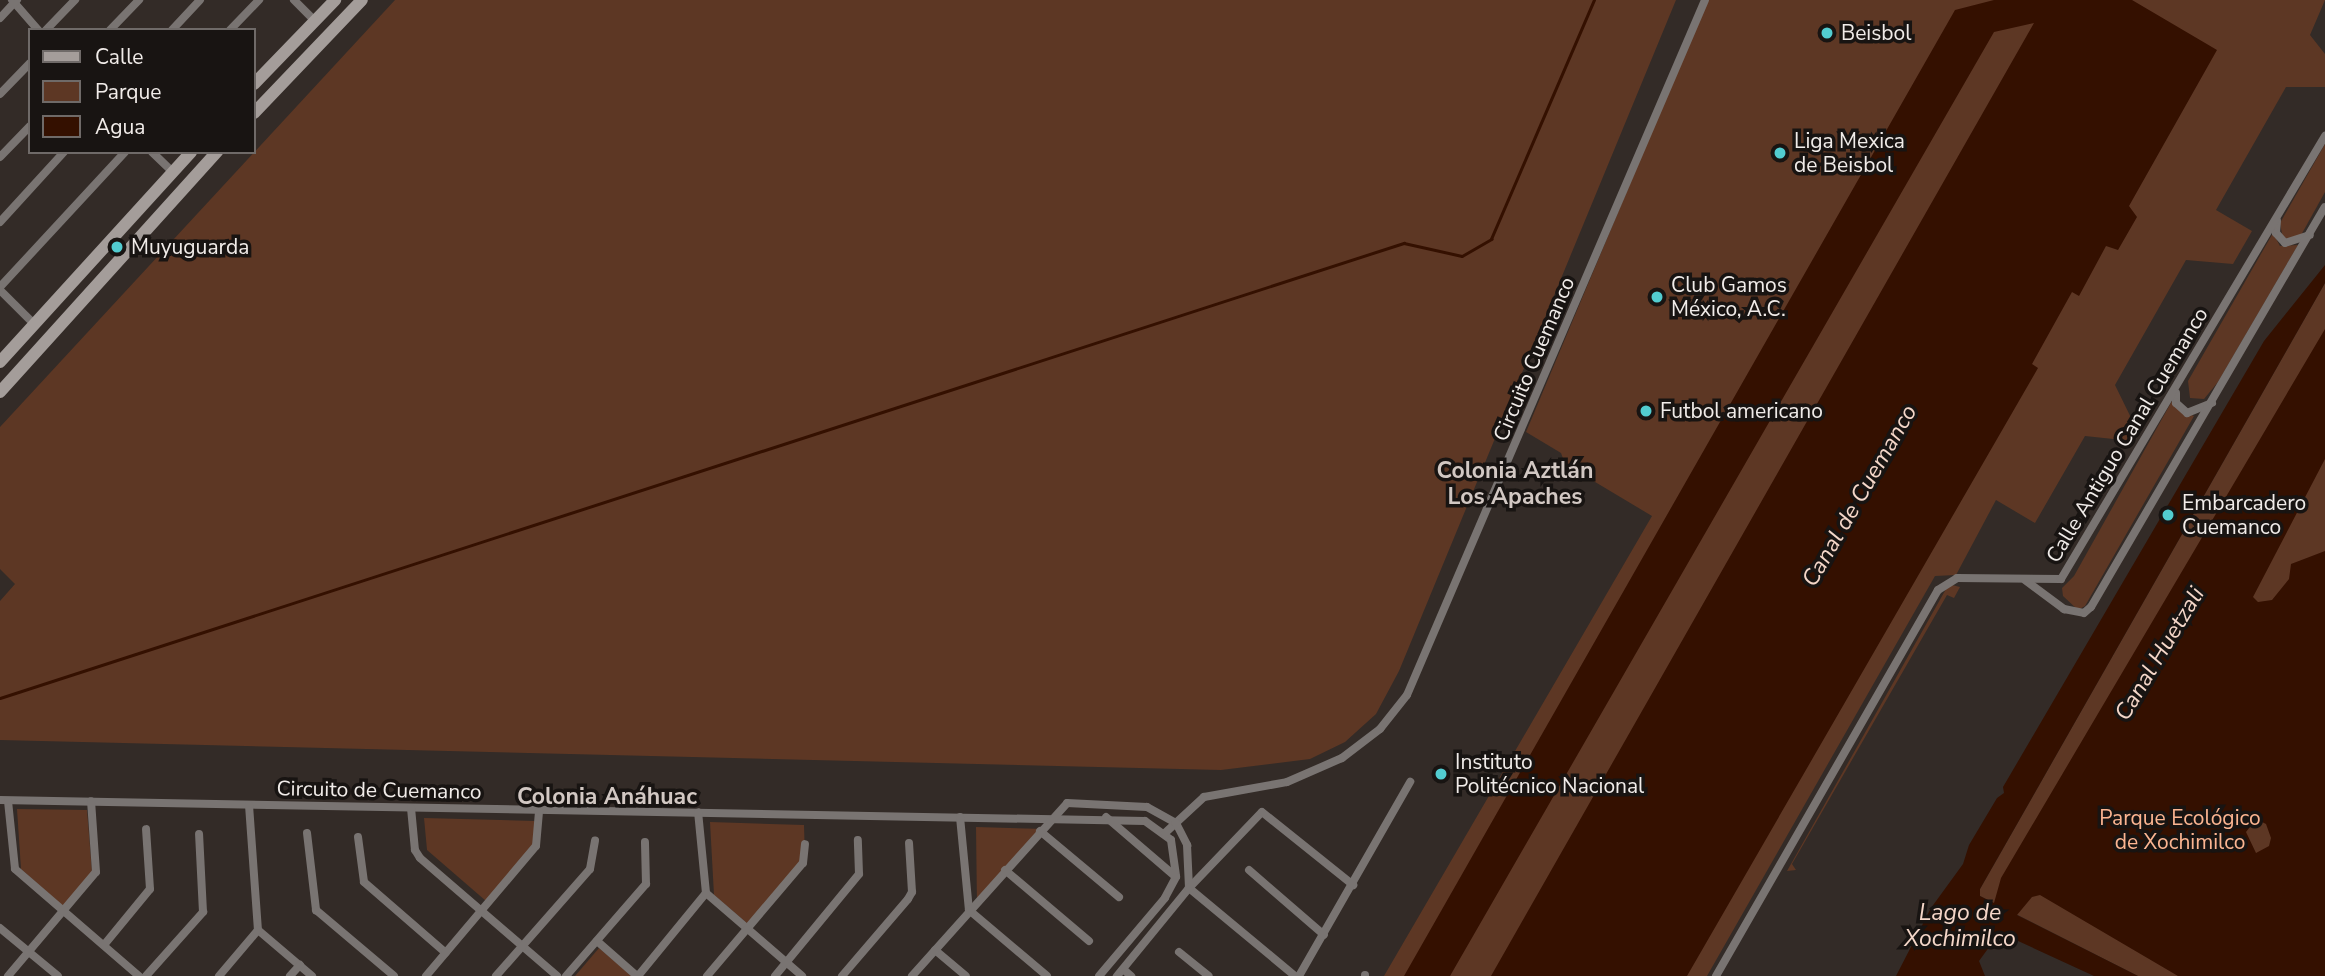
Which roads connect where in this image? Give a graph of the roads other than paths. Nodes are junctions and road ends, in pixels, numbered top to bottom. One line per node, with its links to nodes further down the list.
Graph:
1 (75, 0): 13 (street)
2 (139, 0): 14 (street)
3 (200, 0): 15 (street)
4 (259, 0): 16 (street)
5 (294, 0): 11 (street)
6 (362, 0): 20 (main road)
7 (1705, 0): 51 (street, Circuito Cuemanco)
8 (14, 1): 10 (street); 12 (street)
9 (331, 2): 11 (main road)
10 (0, 18)
11 (313, 19): 18 (main road)
12 (36, 28)
13 (48, 28)
14 (112, 28)
15 (174, 28)
16 (232, 28)
17 (28, 65): 19 (street)
18 (256, 82)
19 (0, 94)
20 (256, 111)
21 (28, 128): 28 (street)
22 (2325, 136): 31 (street, Calle Antiguo Canal Cuemanco)
23 (62, 154): 32 (street)
24 (123, 154): 34 (street)
25 (154, 154): 29 (street)
26 (189, 154): 29 (main road)
27 (215, 154): 38 (main road)
28 (0, 157)
29 (173, 172): 35 (main road)
30 (2325, 207): 33 (street, Calle Antiguo Canal Cuemanco)
31 (2277, 218): 33 (street); 37 (street, Calle Antiguo Canal Cuemanco)
32 (0, 222)
33 (2310, 235): 39 (street, Calle Antiguo Canal Cuemanco)
34 (0, 288): 35 (street)
35 (34, 324): 36 (main road)
36 (0, 362)
37 (2176, 390): 39 (street); 40 (street, Calle Antiguo Canal Cuemanco)
38 (0, 392)
39 (2214, 402): 40 (street, Calle Antiguo Canal Cuemanco)
40 (2025, 580): 112 (street)
41 (1410, 782): 66 (street)
42 (4, 801): 43 (street, Circuito de Cuemanco); 71 (street)
43 (91, 802): 44 (street, Circuito de Cuemanco); 71 (street)
44 (249, 805): 45 (street, Circuito de Cuemanco); 75 (street)
45 (411, 808): 46 (street, Circuito de Cuemanco); 72 (street)
46 (539, 811): 47 (street, Circuito de Cuemanco); 72 (street)
47 (698, 812): 48 (street, Circuito de Cuemanco); 68 (street)
48 (960, 817): 49 (street, Circuito de Cuemanco); 70 (street)
49 (1051, 817): 50 (street, Circuito de Cuemanco); 51 (street, Circuito de Cuemanco); 53 (street)
50 (1106, 817): 55 (street, Circuito de Cuemanco); 65 (street)
51 (1176, 823): 55 (street, Circuito Cuemanco); 67 (street)
52 (146, 829): 79 (street)
53 (1040, 831): 63 (street); 69 (street)
54 (307, 833): 95 (street)
55 (1166, 833): 65 (street)
56 (199, 834): 91 (street)
57 (358, 837): 84 (street)
58 (595, 840): 80 (street)
59 (858, 840): 85 (street)
60 (645, 842): 77 (street)
61 (909, 843): 104 (street)
62 (805, 844): 74 (street)
63 (1005, 870): 70 (street); 78 (street)
64 (1250, 870): 76 (street)
65 (1176, 877): 108 (street)
66 (1353, 885): 67 (street); 76 (street)
67 (1189, 888): 87 (street); 111 (street)
68 (706, 893): 74 (street); 100 (street)
69 (1118, 897)
70 (968, 910): 81 (street); 107 (street)
71 (63, 912): 79 (street); 82 (street)
72 (481, 913): 80 (street); 84 (street)
73 (0, 928): 82 (street)
74 (747, 928): 85 (street); 101 (street)
75 (258, 930): 86 (street); 92 (street)
76 (1324, 935): 111 (street)
77 (597, 941): 99 (street); 100 (street)
78 (1089, 941)
79 (104, 945): 90 (street)
80 (522, 947): 97 (street); 98 (street)
81 (935, 950): 105 (street); 106 (street)
82 (29, 952): 88 (street); 89 (street)
83 (1179, 952): 110 (street)
84 (446, 953): 96 (street)
85 (786, 962): 102 (street); 103 (street)
86 (300, 965): 93 (street); 94 (street)
87 (1120, 973): 109 (street)
88 (8, 976)
89 (58, 976)
90 (138, 976)
91 (146, 976)
92 (219, 976)
93 (290, 976)
94 (312, 976)
95 (394, 976)
96 (426, 976)
97 (496, 976)
98 (556, 976)
99 (566, 976)
100 (637, 976)
101 (707, 976)
102 (775, 976)
103 (802, 976)
104 (842, 976)
105 (912, 976)
106 (966, 976)
107 (1048, 976)
108 (1099, 976)
109 (1131, 976)
110 (1209, 976)
111 (1297, 976)
112 (1716, 976)

